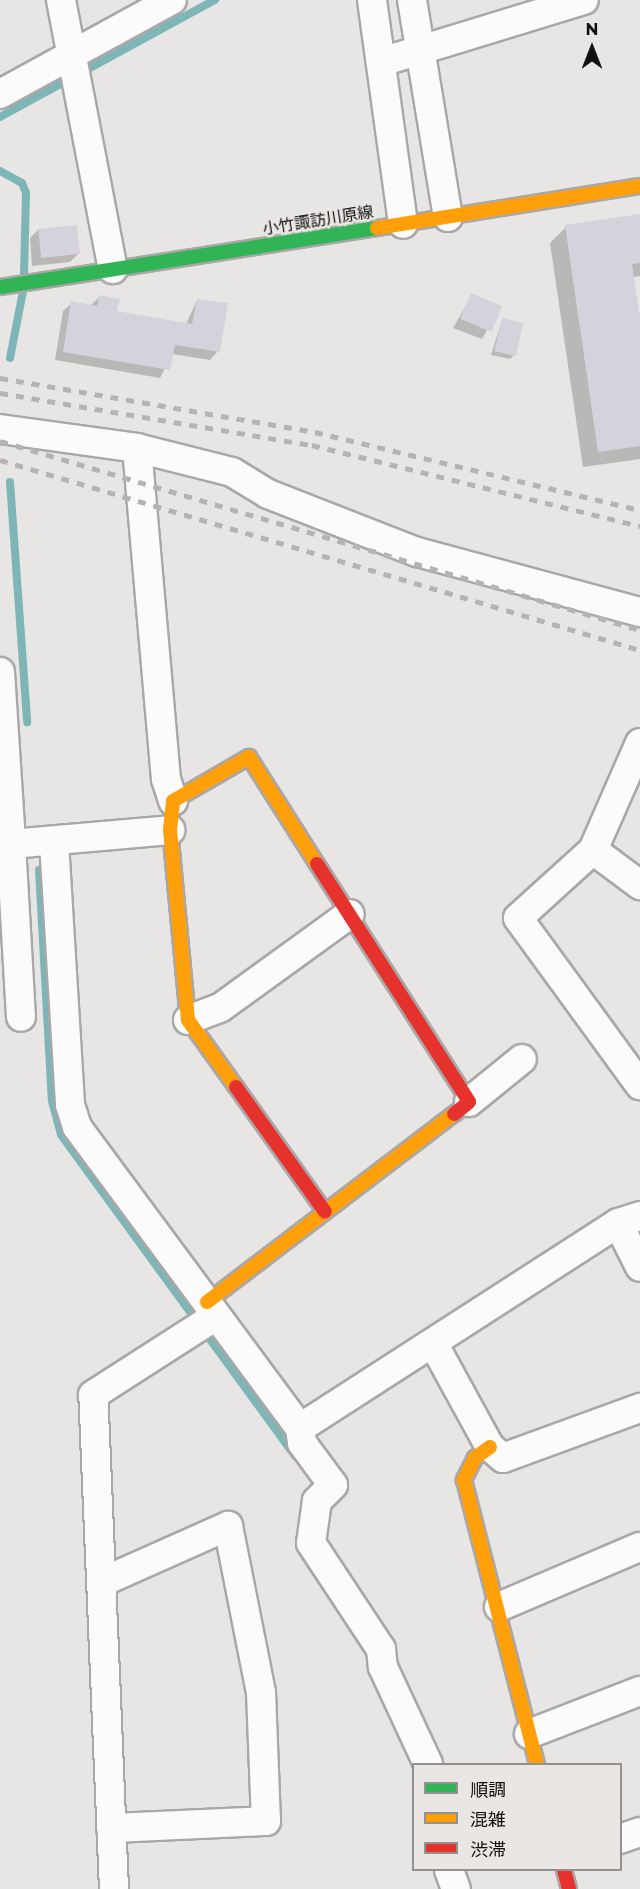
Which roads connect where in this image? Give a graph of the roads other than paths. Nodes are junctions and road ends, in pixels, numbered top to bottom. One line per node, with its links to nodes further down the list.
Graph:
1 (61, 0): 7 (street)
2 (172, 0): 7 (street)
3 (372, 0): 8 (street)
4 (412, 0): 6 (street)
5 (571, 2): 6 (street)
6 (422, 54): 8 (street); 11 (street)
7 (73, 55): 9 (street); 13 (street)
8 (381, 62): 12 (street)
9 (0, 94)
10 (640, 186): 11 (street, 小竹諏訪川原線)
11 (448, 217): 12 (street, 小竹諏訪川原線)
12 (403, 224): 13 (street, 小竹諏訪川原線)
13 (114, 269): 14 (street, 小竹諏訪川原線)
14 (6, 286)
15 (0, 429): 16 (street)
16 (137, 448): 17 (street); 20 (street)
17 (640, 612)
18 (0, 672): 21 (street)
19 (640, 742): 25 (street)
20 (173, 801): 22 (street); 27 (street)
21 (5, 816): 24 (street)
22 (170, 830): 23 (street); 29 (street)
23 (54, 842): 24 (street); 36 (street)
24 (11, 844): 28 (street)
25 (593, 849): 26 (street); 31 (street)
26 (640, 885)
27 (350, 914): 29 (street); 32 (street)
28 (21, 1017)
29 (188, 1020): 33 (street)
30 (522, 1059): 32 (street)
31 (640, 1085)
32 (469, 1101): 33 (street)
33 (325, 1212): 36 (street)
34 (629, 1220): 35 (street); 37 (street)
35 (640, 1267)
36 (206, 1318): 39 (street); 42 (street)
37 (433, 1342): 39 (street); 40 (street)
38 (640, 1408): 40 (street)
39 (300, 1428): 46 (street)
40 (490, 1447): 43 (street)
41 (640, 1547): 43 (street)
42 (102, 1582): 48 (street); 48 (street)
43 (499, 1607): 45 (street)
44 (640, 1690): 45 (street)
45 (529, 1734): 47 (street)
46 (428, 1763)
47 (537, 1763)
48 (111, 1828): 53 (street)
49 (640, 1832): 50 (street)
50 (622, 1839)
51 (450, 1871): 54 (street)
52 (564, 1871): 55 (street)
53 (114, 1889)
54 (456, 1889)
55 (569, 1889)

